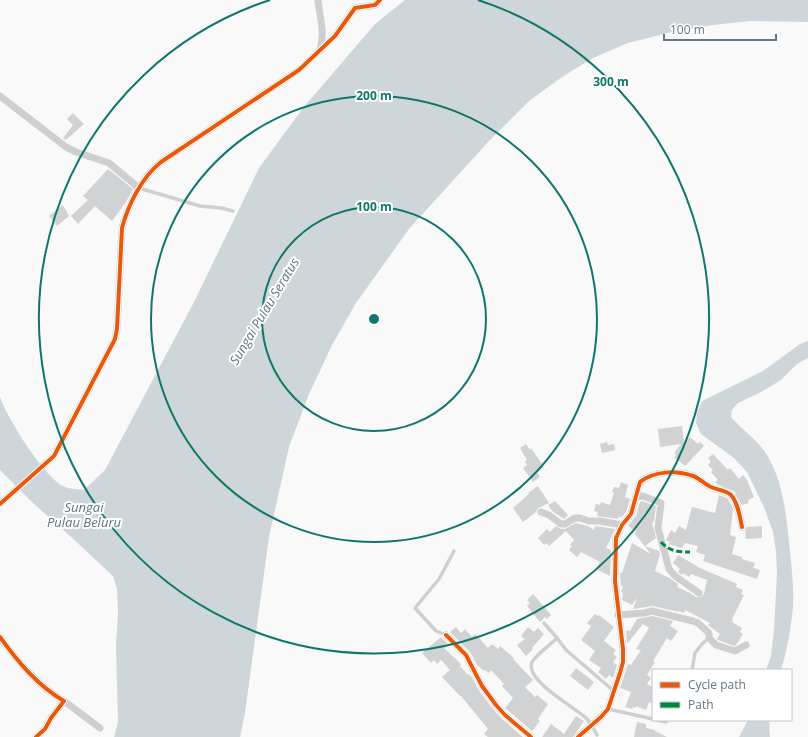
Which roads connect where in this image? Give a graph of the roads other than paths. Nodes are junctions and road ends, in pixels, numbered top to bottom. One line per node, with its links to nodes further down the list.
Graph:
1 (318, 0): 3 (street)
2 (380, 0): 3 (street)
3 (320, 51): 5 (street)
4 (0, 96): 5 (street)
5 (139, 188): 6 (lane); 8 (street)
6 (233, 211)
7 (636, 497): 10 (street); 11 (street); 13 (street)
8 (0, 504)
9 (541, 512): 10 (street)
10 (622, 525): 14 (street)
11 (742, 527)
12 (454, 551): 16 (lane)
13 (699, 594)
14 (618, 614): 19 (street); 22 (street)
15 (544, 623): 18 (lane)
16 (446, 635): 32 (street)
17 (0, 637): 23 (street)
18 (557, 638): 22 (lane); 28 (lane)
19 (710, 638): 20 (street); 21 (lane)
20 (746, 645)
21 (692, 669)
22 (615, 692): 24 (street)
23 (64, 701): 29 (street); 31 (street)
24 (608, 709): 25 (lane); 28 (street)
25 (652, 719)
26 (661, 721): 27 (lane)
27 (666, 722)
28 (592, 726): 30 (lane); 33 (street)
29 (100, 728)
30 (597, 735)
31 (36, 737)
32 (531, 737)
33 (578, 737)

